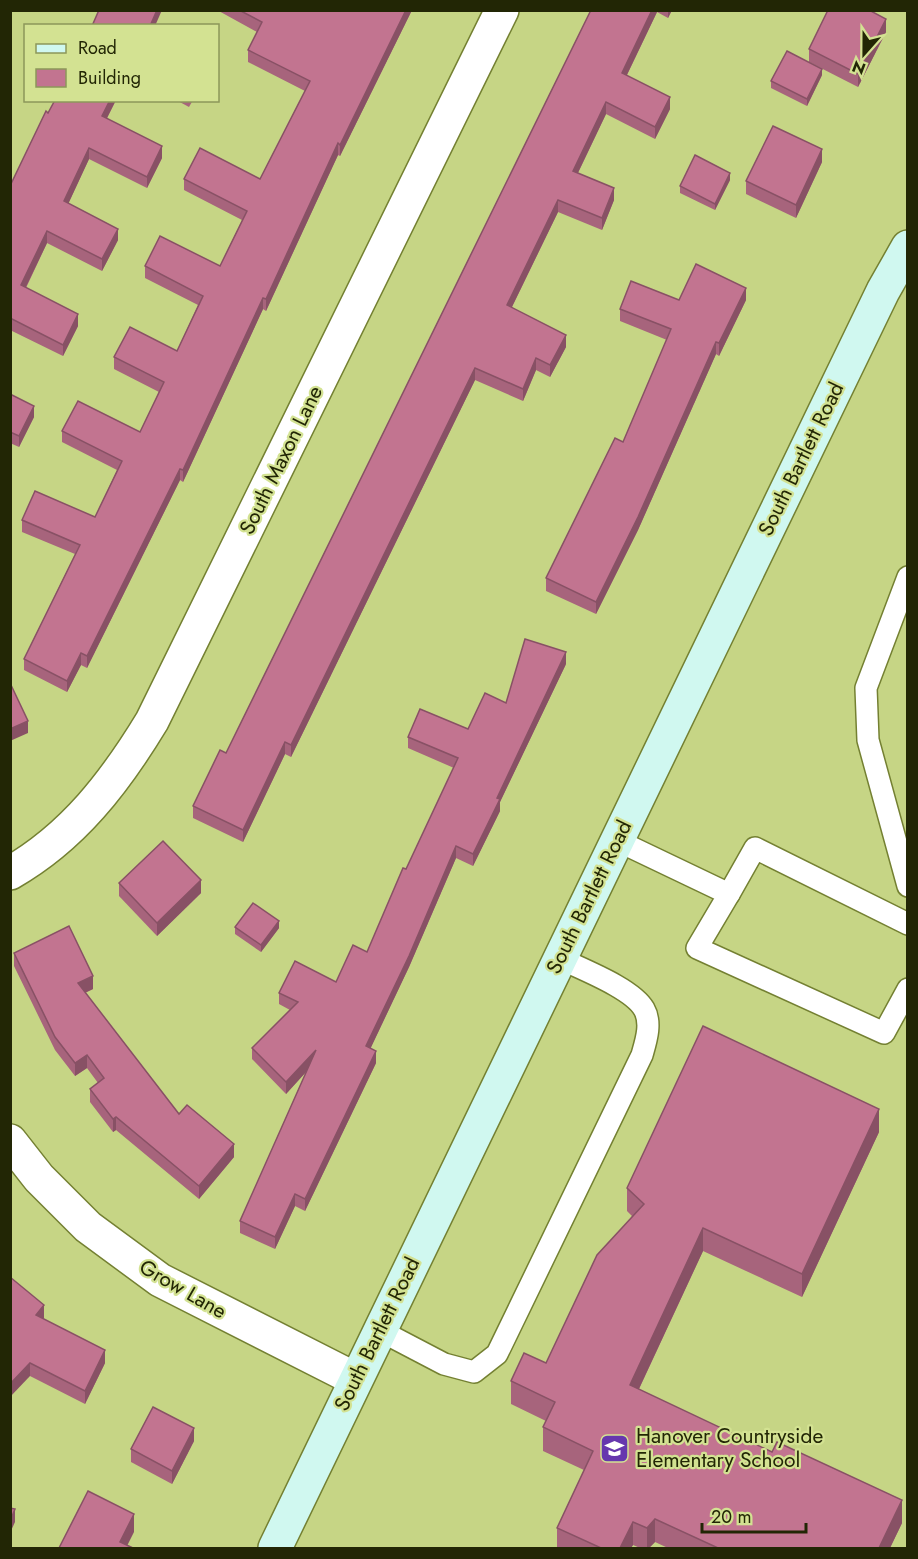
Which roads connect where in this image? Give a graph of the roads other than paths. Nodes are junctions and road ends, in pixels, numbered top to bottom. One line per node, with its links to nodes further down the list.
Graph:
1 (502, 10): 5 (street, South Maxon Lane)
2 (908, 247): 4 (main road, South Bartlett Road)
3 (908, 577): 6 (lane)
4 (616, 840): 7 (lane); 9 (main road, South Bartlett Road)
5 (10, 873)
6 (908, 886)
7 (729, 894): 8 (lane); 10 (lane)
8 (908, 924)
9 (559, 958): 12 (main road, South Bartlett Road); 12 (lane)
10 (908, 989)
11 (10, 1140): 13 (street, Grow Lane)
12 (379, 1330): 13 (main road, South Bartlett Road)
13 (355, 1379): 14 (main road, South Bartlett Road)
14 (275, 1548)

